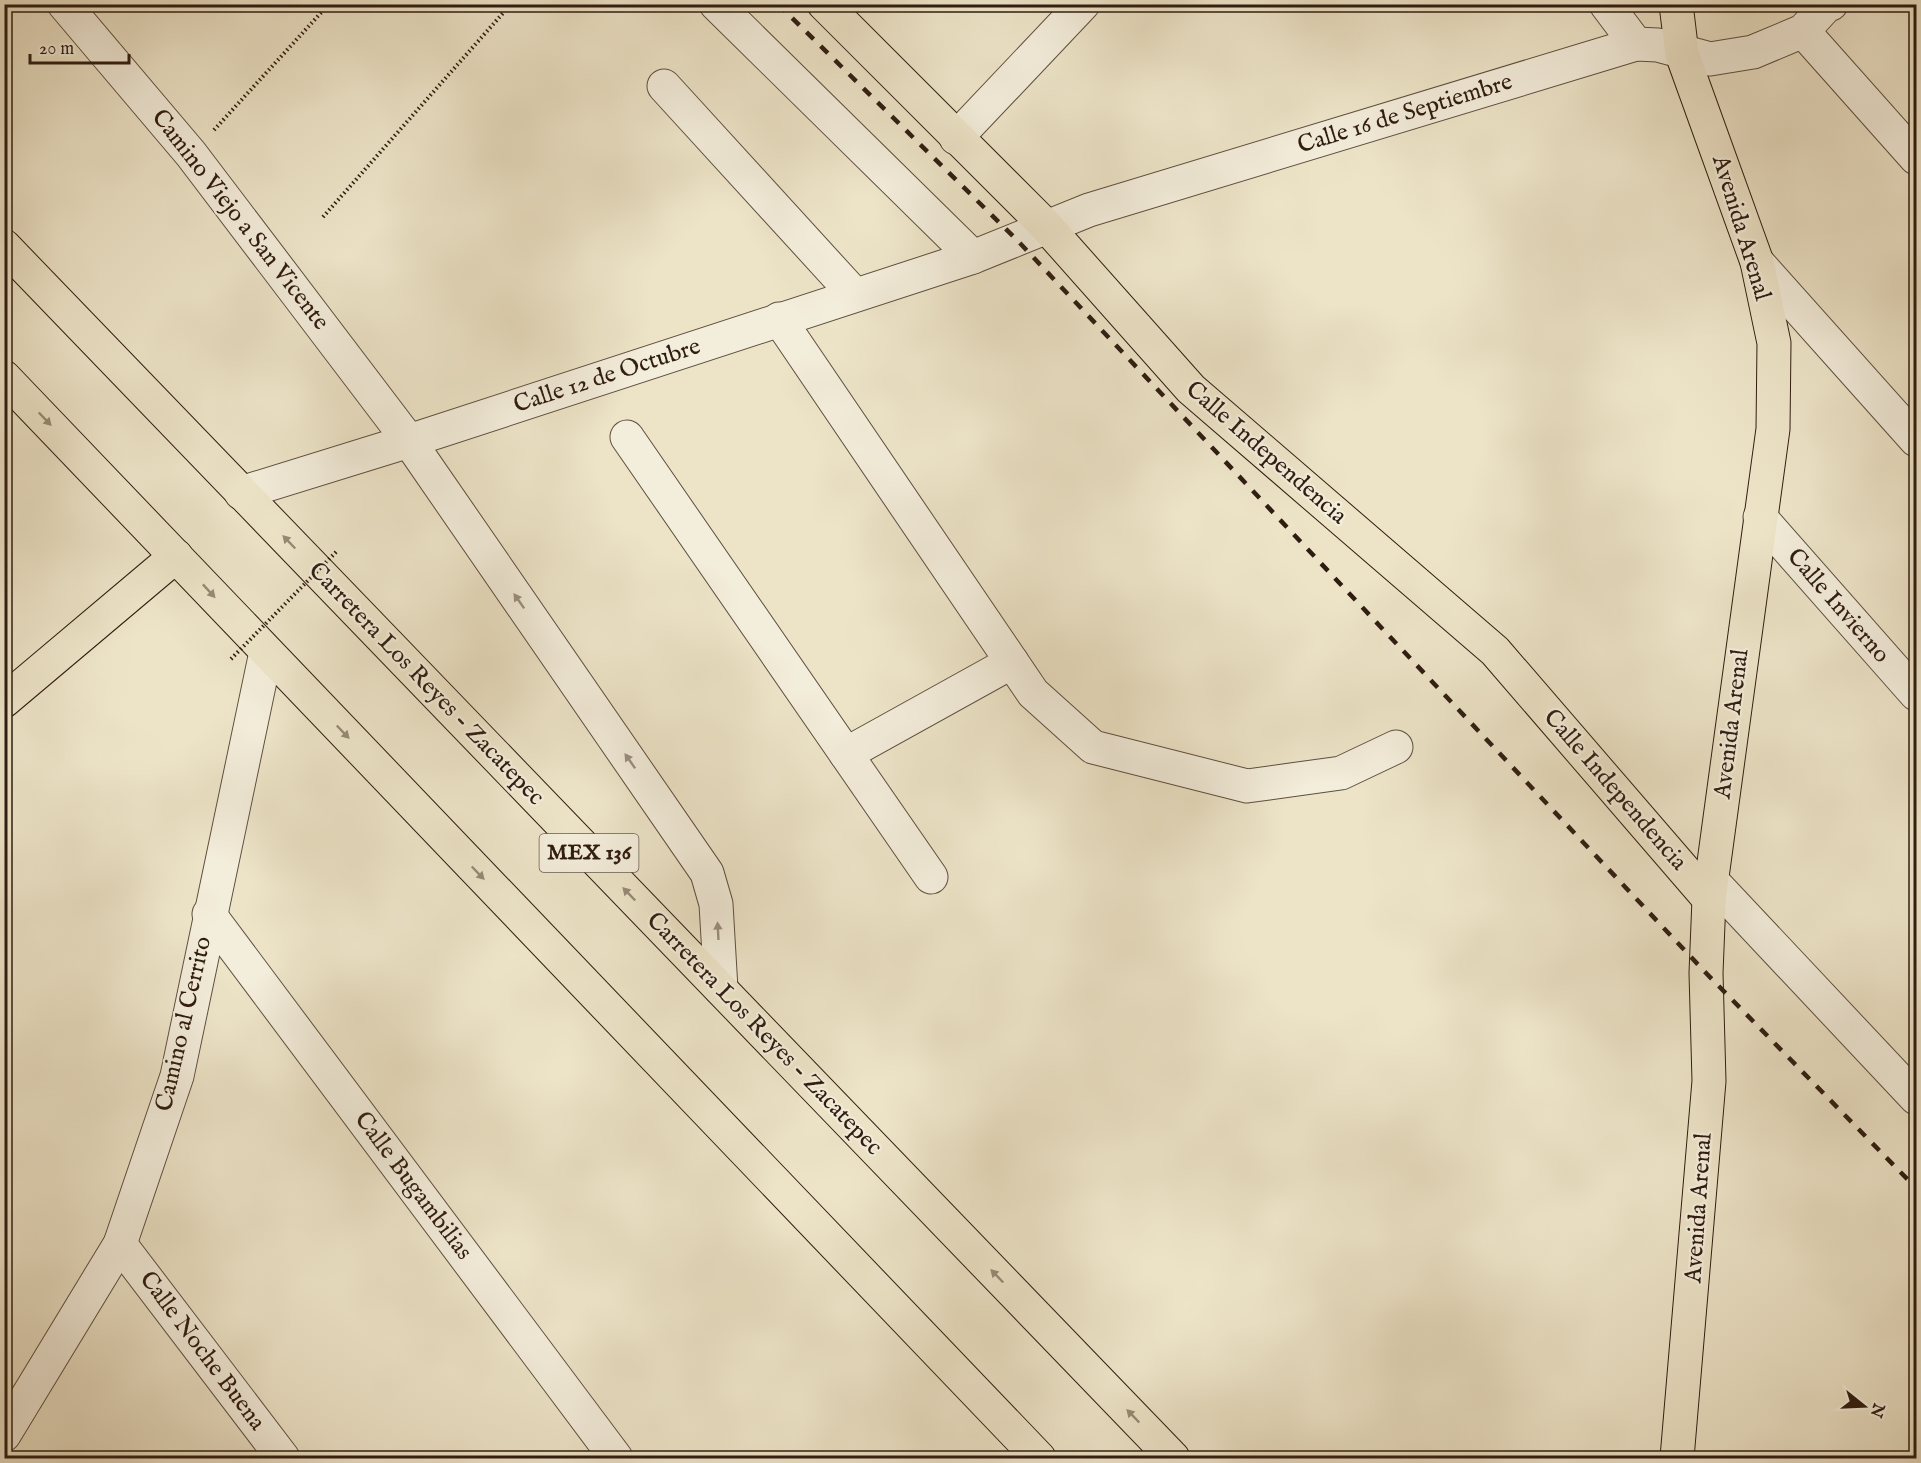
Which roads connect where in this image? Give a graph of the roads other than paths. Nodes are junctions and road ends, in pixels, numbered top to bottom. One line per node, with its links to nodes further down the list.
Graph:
1 (64, 4): 23 (street, Camino Viejo a San Vicente)
2 (716, 4): 16 (street)
3 (824, 4): 12 (main road, Calle Independencia)
4 (1083, 4): 12 (street)
5 (1606, 4): 9 (street)
6 (1676, 4): 10 (main road, Avenida Arenal)
7 (1831, 4): 8 (street, Calle 16 de Septiembre)
8 (1803, 31): 10 (street, Calle 16 de Septiembre); 13 (street)
9 (1636, 44): 10 (street, Calle 16 de Septiembre); 14 (street, Calle 16 de Septiembre)
10 (1682, 54): 17 (main road, Avenida Arenal)
11 (664, 86): 18 (street)
12 (956, 138): 14 (main road, Calle Independencia)
13 (1917, 158)
14 (1047, 228): 16 (street, Calle 16 de Septiembre); 34 (main road, Calle Independencia)
15 (4, 246): 24 (main road, Carretera Los Reyes - Zacatepec / MEX 136)
16 (973, 257): 18 (street, Calle 12 de Octubre)
17 (1757, 262): 22 (street); 25 (main road, Avenida Arenal)
18 (854, 294): 19 (street, Calle 12 de Octubre)
19 (779, 319): 23 (street, Calle 12 de Octubre); 28 (street)
20 (4, 377): 26 (main road, one-way to 26)
21 (627, 437): 32 (street)
22 (1917, 440)
23 (409, 441): 24 (street, Calle 12 de Octubre); 36 (street, Camino Viejo a San Vicente, one-way to 23)
24 (241, 492): 36 (main road, Carretera Los Reyes - Zacatepec / MEX 136, one-way to 24)
25 (1760, 517): 29 (street, Calle Invierno); 34 (main road, Avenida Arenal)
26 (176, 556): 27 (main road, one-way to 27); 30 (main road)
27 (266, 652): 35 (street, Camino al Cerrito); 42 (main road, one-way to 42)
28 (1012, 662): 31 (street); 32 (street)
29 (1917, 694)
30 (4, 700)
31 (1396, 747)
32 (846, 754): 33 (street)
33 (931, 877)
34 (1711, 890): 37 (street); 44 (main road, Avenida Arenal)
35 (209, 914): 38 (street, Camino al Cerrito); 41 (street, Calle Bugambilias)
36 (721, 989): 43 (main road, Carretera Los Reyes - Zacatepec / MEX 136, one-way to 36)
37 (1917, 1098)
38 (120, 1244): 39 (street, Camino al Cerrito); 40 (street, Calle Noche Buena)
39 (4, 1435)
40 (283, 1458)
41 (616, 1458)
42 (1039, 1458)
43 (1173, 1458)
44 (1677, 1458)

